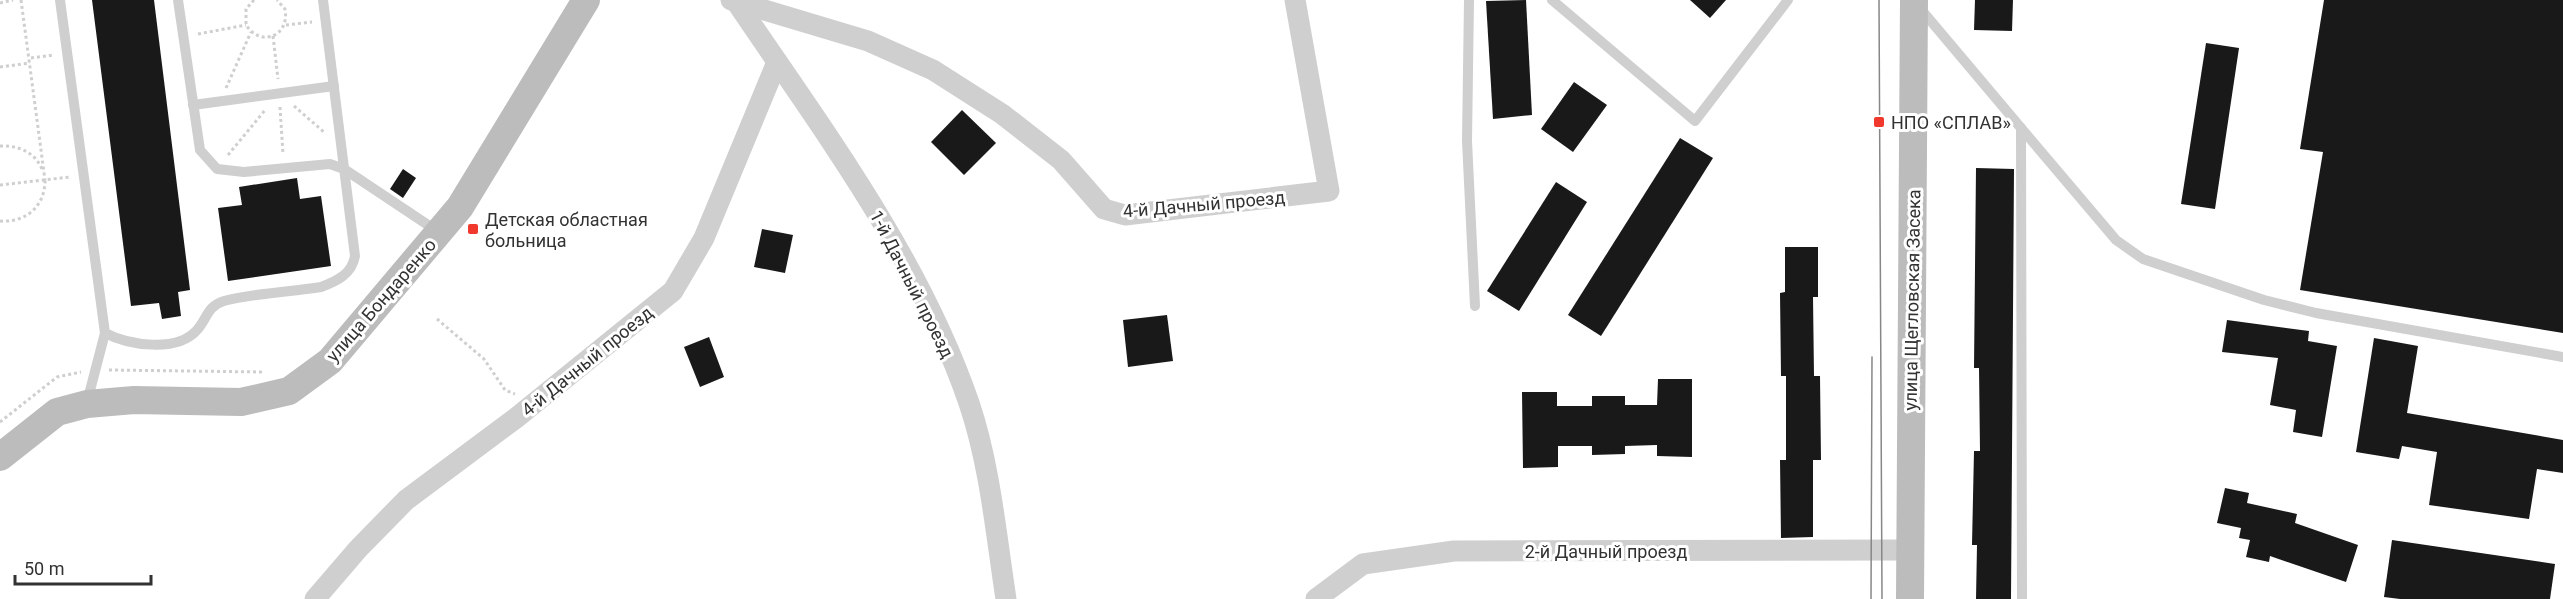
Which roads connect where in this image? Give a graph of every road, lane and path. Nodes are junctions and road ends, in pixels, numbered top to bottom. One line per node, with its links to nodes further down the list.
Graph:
1 (13, 0): 15 (path)
2 (21, 0): 22 (path)
3 (60, 0): 21 (lane)
4 (178, 0): 20 (lane)
5 (254, 0): 17 (path)
6 (277, 0): 18 (path)
7 (323, 0): 16 (lane)
8 (586, 0): 39 (street, улица Бондаренко)
9 (1295, 0): 13 (street, 4-й Дачный проезд)
10 (1469, 0): 40 (lane)
11 (1552, 0): 12 (lane)
12 (1788, 0)
13 (734, 1): 23 (street, 1-й Дачный проезд)
14 (1914, 1): 30 (lane); 50 (street, улица Щегловская Засека)
15 (0, 3)
16 (326, 21): 18 (path); 26 (lane)
17 (246, 25): 19 (path); 20 (path)
18 (285, 25): 19 (path)
19 (251, 32): 28 (path)
20 (184, 37): 29 (lane)
21 (68, 54): 22 (path); 35 (lane)
22 (30, 58): 24 (path)
23 (777, 62): 47 (street, 4-й Дачный проезд); 52 (street, 1-й Дачный проезд)
24 (30, 63): 25 (path); 36 (path)
25 (0, 67)
26 (334, 86): 27 (lane); 32 (lane)
27 (279, 94): 28 (lane); 32 (path); 33 (path)
28 (220, 101): 29 (lane)
29 (193, 105): 33 (lane)
30 (2022, 128): 43 (lane); 55 (lane)
31 (0, 146): 36 (path)
32 (342, 148): 34 (lane)
33 (217, 169): 34 (lane)
34 (344, 169): 39 (lane); 42 (lane)
35 (83, 176): 36 (path); 42 (lane)
36 (45, 180): 37 (path); 38 (path)
37 (0, 185)
38 (0, 221)
39 (440, 232): 46 (street, улица Бондаренко)
40 (1475, 306)
41 (438, 319): 47 (path)
42 (105, 333): 44 (lane)
43 (2563, 357)
44 (95, 370): 45 (path); 46 (lane); 48 (path)
45 (272, 372)
46 (87, 404): 49 (street, улица Бондаренко)
47 (535, 404): 51 (street, 4-й Дачный проезд)
48 (0, 422)
49 (0, 457)
50 (1909, 550): 53 (street, 2-й Дачный проезд); 54 (street, улица Щегловская Засека)
51 (315, 599)
52 (1006, 599)
53 (1316, 599)
54 (1910, 599)
55 (2022, 599)

